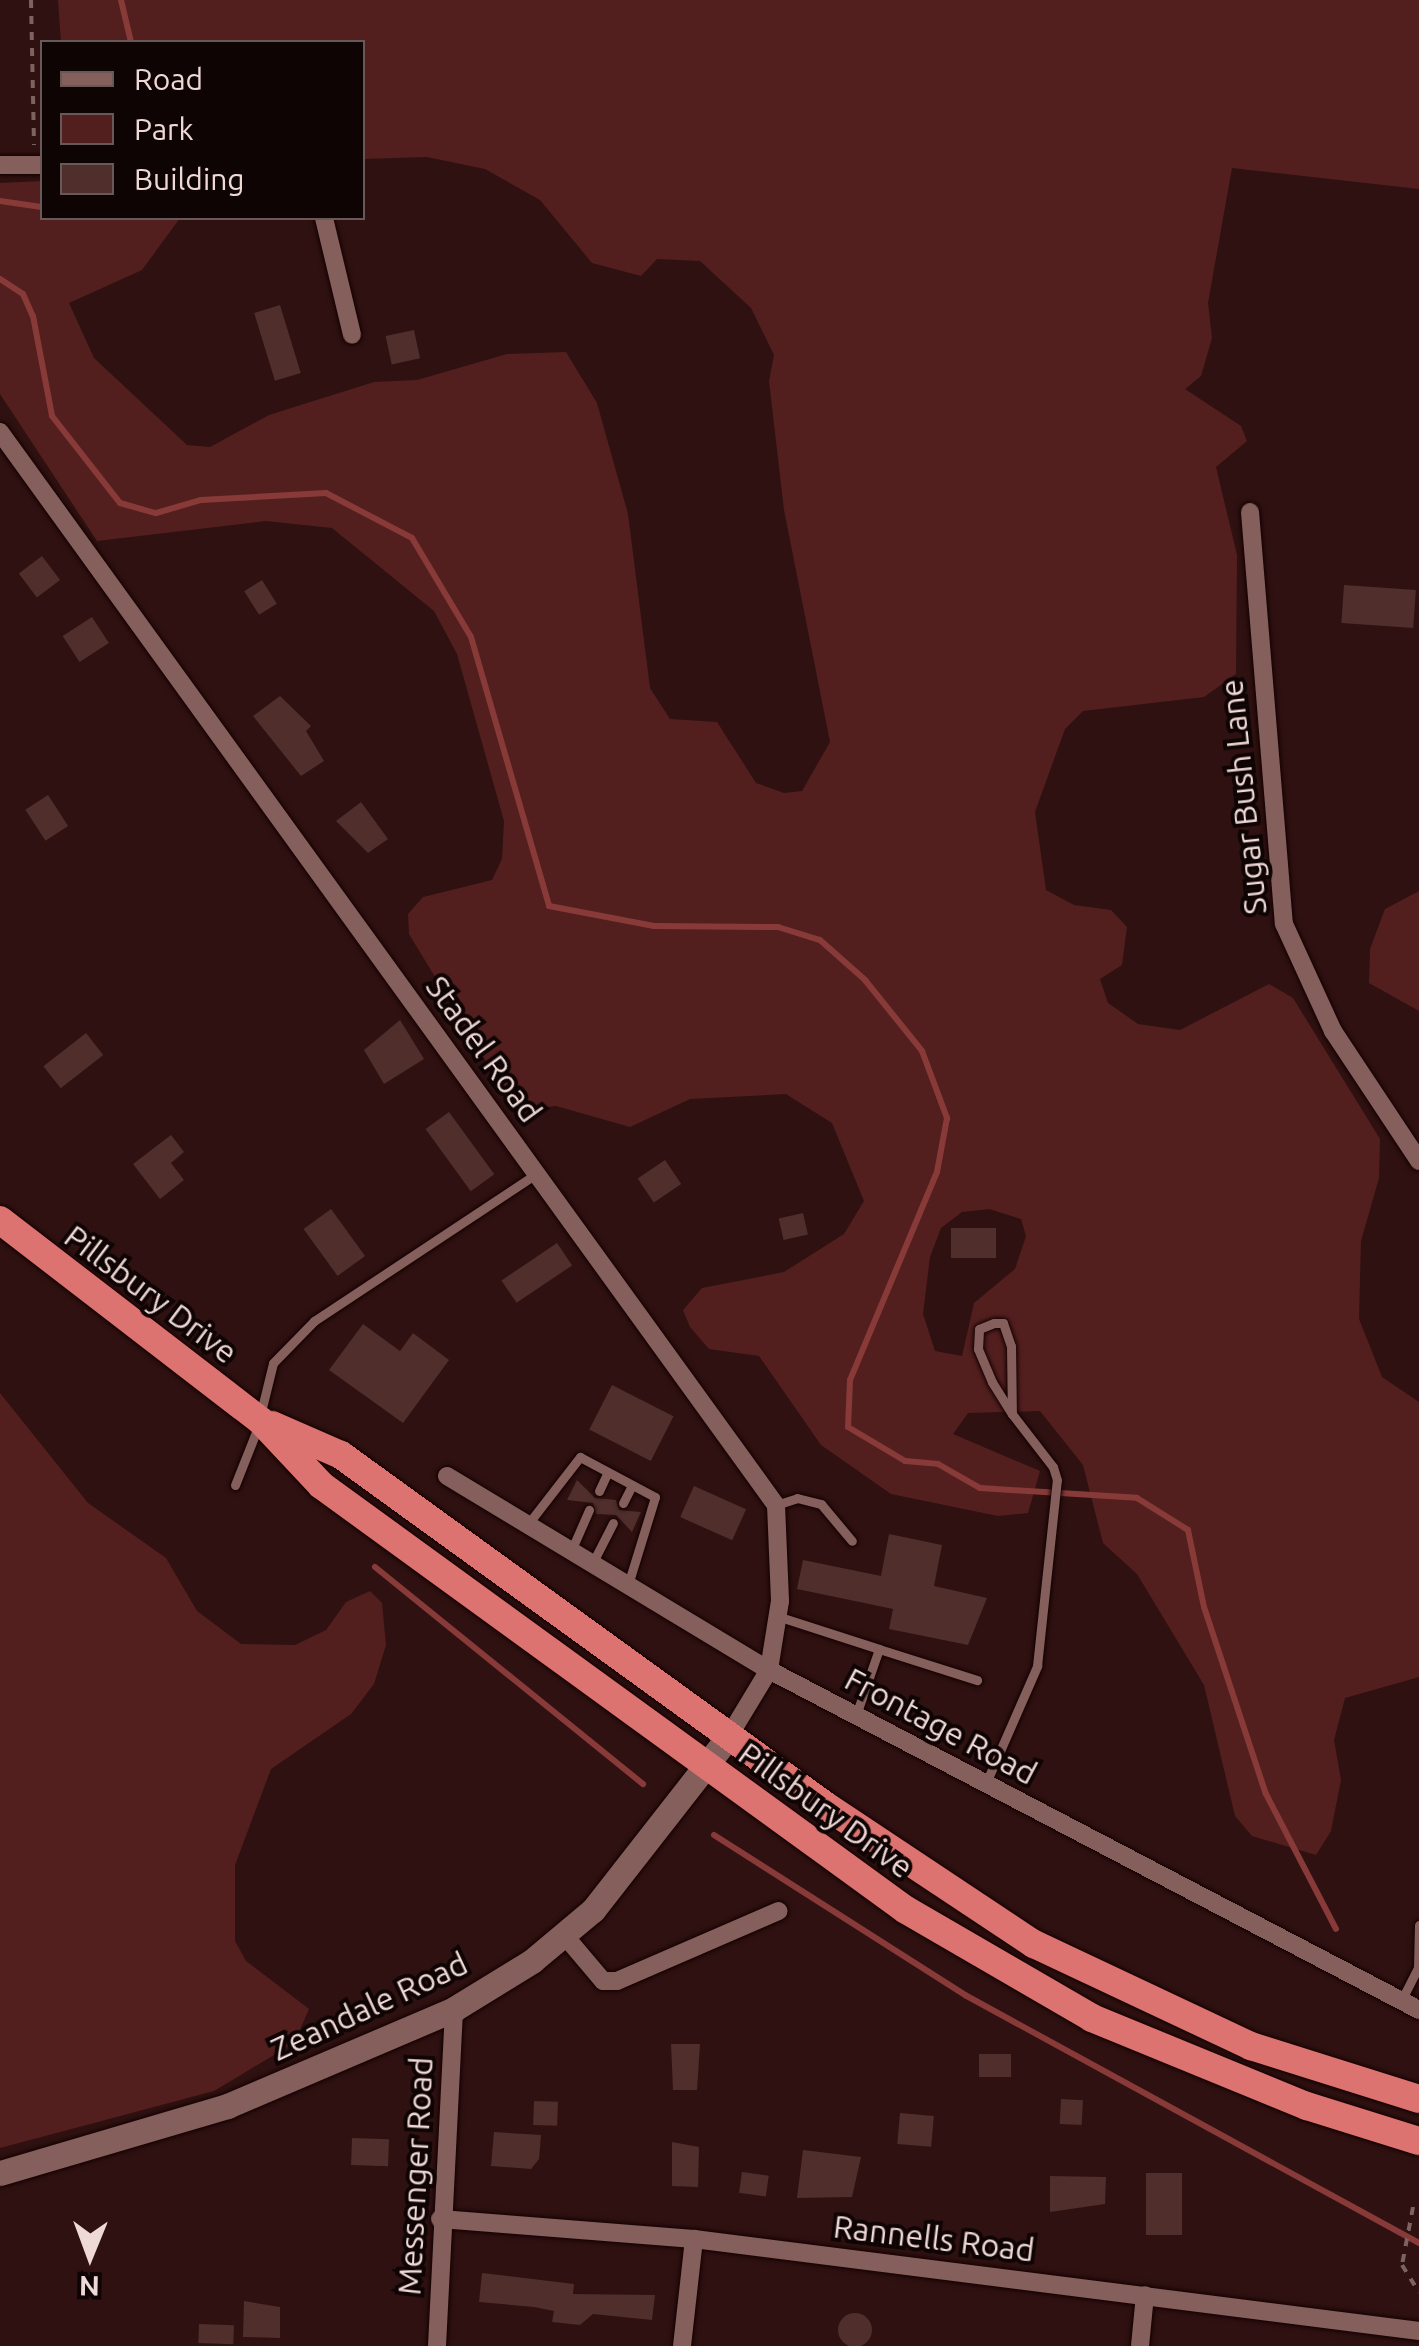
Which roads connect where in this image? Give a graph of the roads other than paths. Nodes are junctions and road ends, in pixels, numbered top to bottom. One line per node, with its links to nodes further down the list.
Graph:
1 (0, 165): 2 (street)
2 (39, 165)
3 (324, 220): 4 (street)
4 (352, 334)
5 (0, 432): 8 (street, Stadel Road)
6 (1250, 512): 7 (street, Sugar Bush Lane)
7 (1419, 1161)
8 (538, 1174): 11 (lane); 18 (street, Stadel Road)
9 (0, 1220): 11 (highway, Pillsbury Drive)
10 (1012, 1414): 10 (lane); 33 (lane)
11 (261, 1421): 14 (lane); 31 (highway, Pillsbury Drive); 32 (highway, Pillsbury Drive)
12 (608, 1472): 15 (lane); 16 (lane); 21 (lane)
13 (447, 1476): 21 (street, Frontage Road)
14 (235, 1485)
15 (632, 1485): 17 (lane); 25 (lane)
16 (598, 1491)
17 (623, 1503)
18 (776, 1505): 22 (lane); 26 (street)
19 (589, 1510): 23 (lane)
20 (613, 1523): 24 (lane)
21 (528, 1524): 23 (street, Frontage Road)
22 (852, 1541)
23 (571, 1550): 24 (street, Frontage Road)
24 (592, 1564): 25 (street, Frontage Road)
25 (628, 1586): 28 (street, Frontage Road)
26 (778, 1616): 27 (lane); 28 (street)
27 (879, 1648): 29 (lane); 30 (lane)
28 (770, 1670): 30 (street, Frontage Road); 31 (street)
29 (978, 1680)
30 (856, 1715): 33 (street, Frontage Road)
31 (729, 1736): 32 (main road, Zeandale Road); 41 (highway, Pillsbury Drive)
32 (707, 1768): 36 (main road, Zeandale Road); 42 (highway, Pillsbury Drive)
33 (986, 1783): 38 (street, Frontage Road)
34 (779, 1911): 36 (street)
35 (1419, 1925): 37 (lane)
36 (565, 1936): 39 (main road, Zeandale Road)
37 (1418, 1956): 38 (lane)
38 (1401, 2001): 40 (street, Frontage Road)
39 (454, 2009): 43 (main road, Zeandale Road); 44 (street, Messenger Road)
40 (1419, 2010)
41 (1419, 2099)
42 (1419, 2140)
43 (0, 2173)
44 (440, 2220): 45 (street, Rannells Road); 48 (street, Messenger Road)
45 (694, 2239): 46 (street, Rannells Road); 49 (street)
46 (1145, 2295): 47 (street, Rannells Road); 50 (street)
47 (1419, 2331)
48 (437, 2346)
49 (682, 2346)
50 (1140, 2346)

